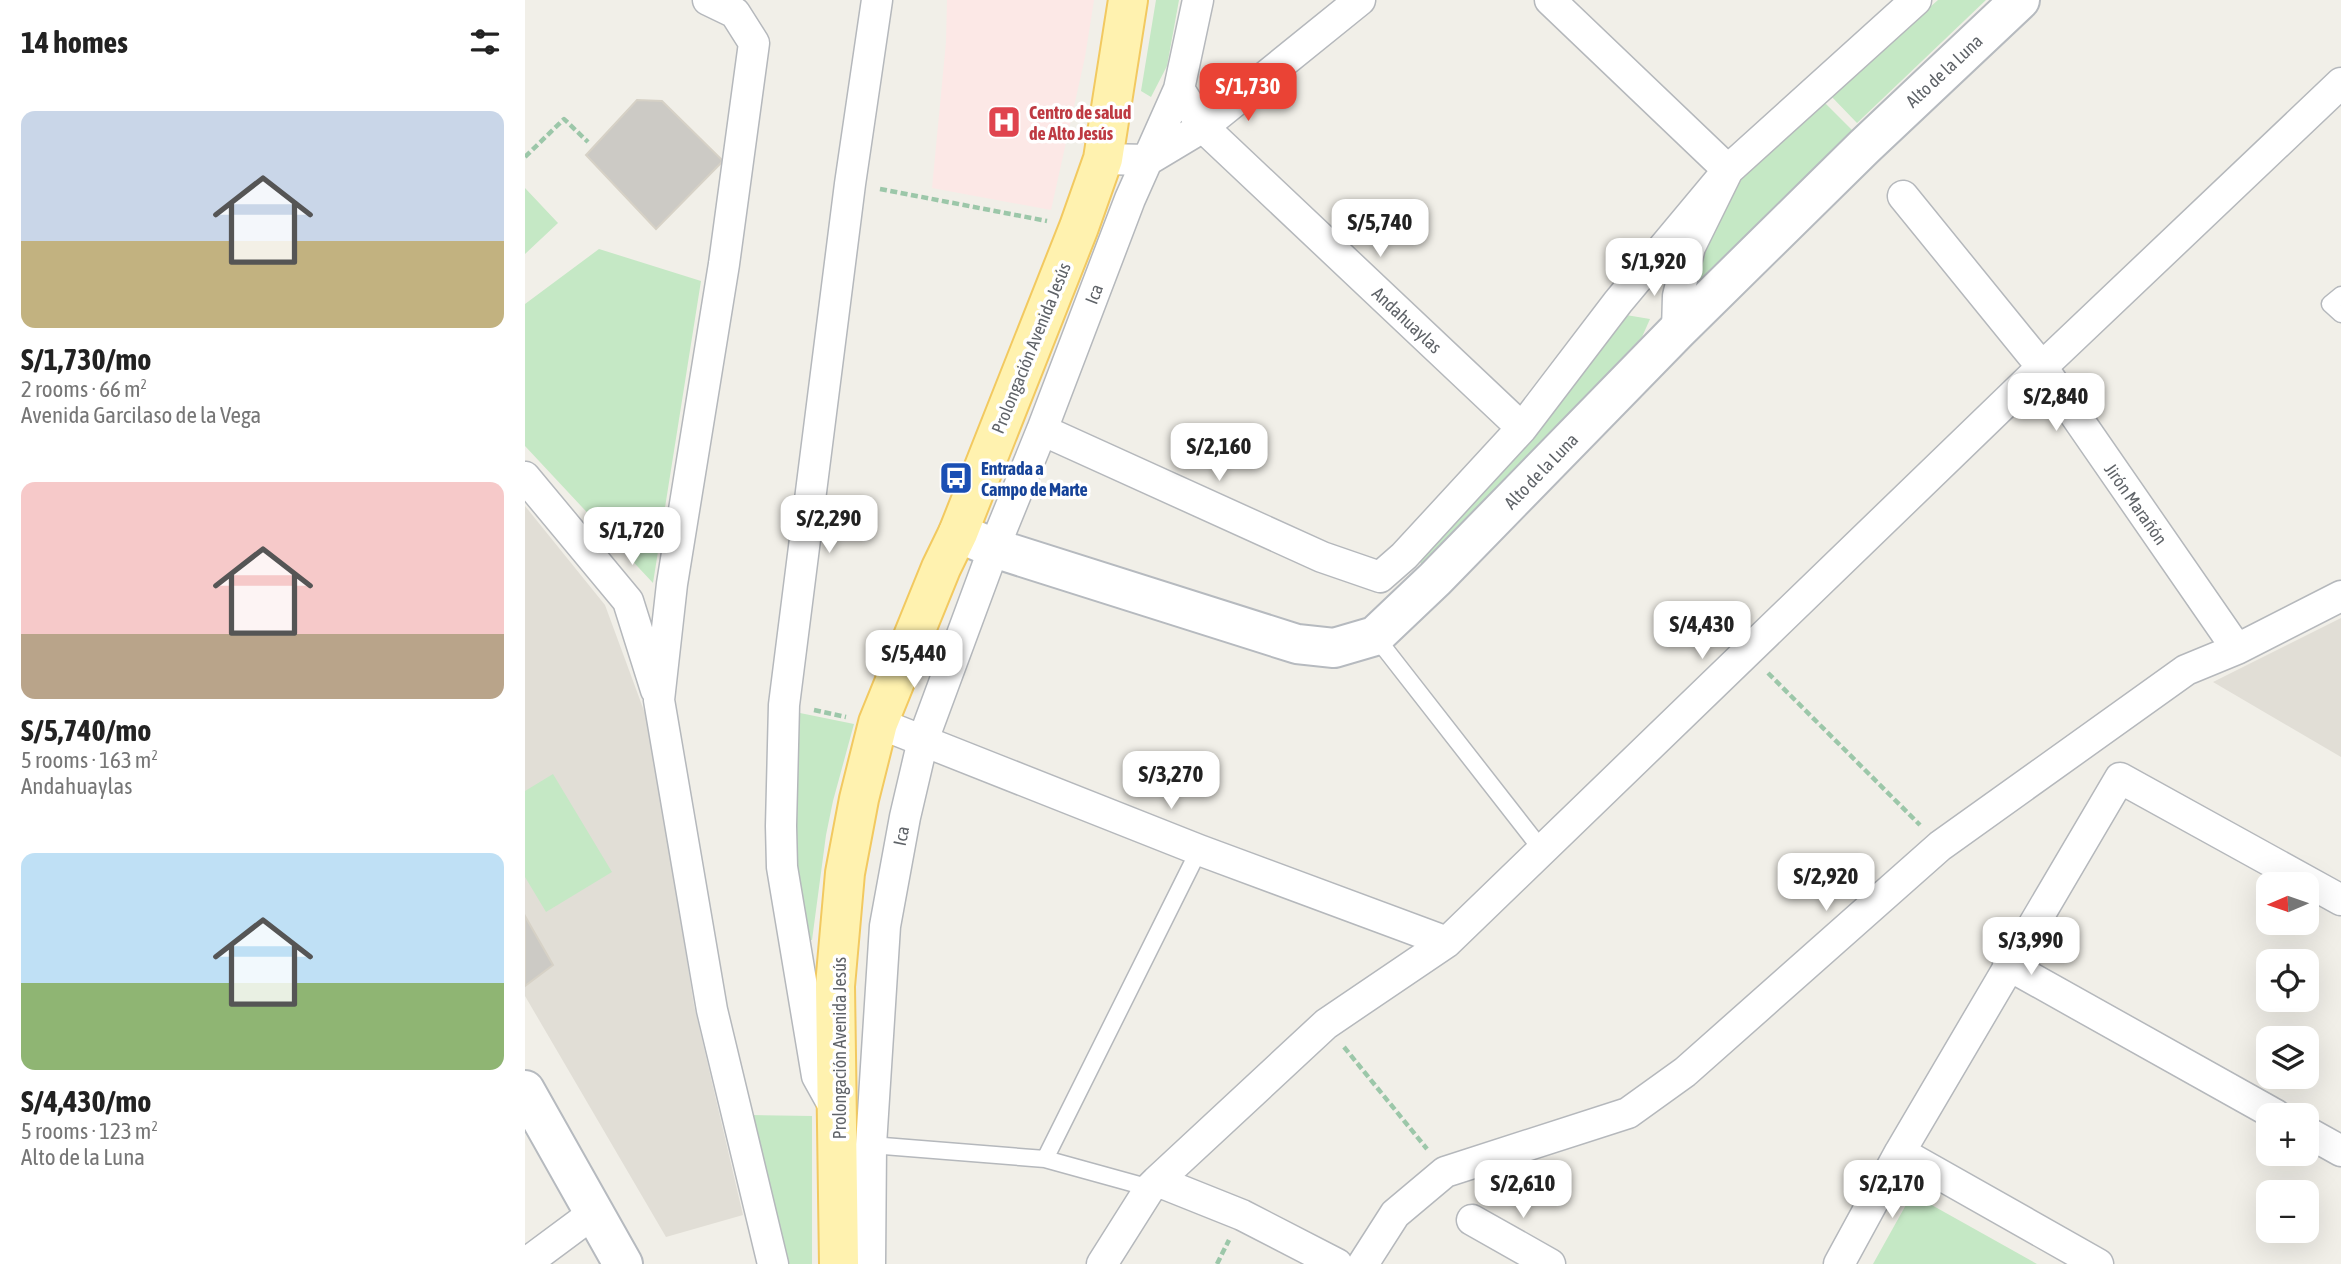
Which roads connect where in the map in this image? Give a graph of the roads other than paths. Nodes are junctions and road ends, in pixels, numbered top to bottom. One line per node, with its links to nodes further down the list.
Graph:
1 (708, 0): 28 (street)
2 (877, 0): 38 (street)
3 (1128, 0): 12 (main road, Prolongación Avenida Jesús)
4 (1198, 0): 10 (street, Ica)
5 (1360, 0): 11 (street)
6 (1550, 0): 14 (street)
7 (1916, 0): 14 (street)
8 (2019, 0): 18 (main road, Alto de la Luna)
9 (2341, 83): 19 (street)
10 (1179, 89): 11 (street, Andahuaylas); 13 (street, Ica)
11 (1203, 127): 13 (street); 20 (street, Andahuaylas)
12 (1103, 159): 13 (street); 23 (main road, Prolongación Avenida Jesús)
13 (1148, 160): 21 (street, Ica)
14 (1728, 170): 18 (street); 20 (street)
15 (1903, 196): 19 (street, Jirón Marañón)
16 (2341, 295): 17 (lane)
17 (2341, 314)
18 (1677, 331): 26 (main road, Alto de la Luna)
19 (2042, 367): 27 (street, Jirón Marañón); 32 (street)
20 (1522, 428): 21 (street)
21 (1042, 430): 24 (street, Ica)
22 (525, 477): 28 (street)
23 (958, 533): 24 (main road, Alto de la Luna); 29 (main road, Prolongación Avenida Jesús)
24 (994, 548): 26 (main road, Alto de la Luna); 30 (street, Ica)
25 (2341, 597): 27 (street)
26 (1375, 636): 32 (lane)
27 (2237, 649): 54 (street)
28 (659, 700): 49 (street)
29 (878, 723): 30 (street); 38 (main road, Prolongación Avenida Jesús)
30 (923, 740): 31 (street); 40 (street, Ica)
31 (1199, 850): 34 (street); 43 (lane)
32 (1542, 850): 34 (street)
33 (2341, 900): 35 (street)
34 (1447, 942): 44 (street)
35 (2008, 965): 37 (street); 42 (street)
36 (525, 1090): 45 (main road)
37 (2256, 1104)
38 (838, 1115): 50 (main road, Prolongación Avenida Jesús)
39 (2319, 1139): 41 (street)
40 (871, 1144): 43 (lane); 51 (street, Ica)
41 (2341, 1151)
42 (1900, 1152): 56 (street); 57 (street)
43 (1045, 1159): 44 (lane)
44 (1154, 1184): 52 (street); 53 (street)
45 (595, 1212): 47 (street); 48 (main road)
46 (1472, 1220): 55 (street)
47 (525, 1264)
48 (623, 1264)
49 (773, 1264)
50 (839, 1264)
51 (870, 1264)
52 (1102, 1264)
53 (1337, 1264)
54 (1363, 1264)
55 (1550, 1264)
56 (1839, 1264)
57 (2098, 1264)

